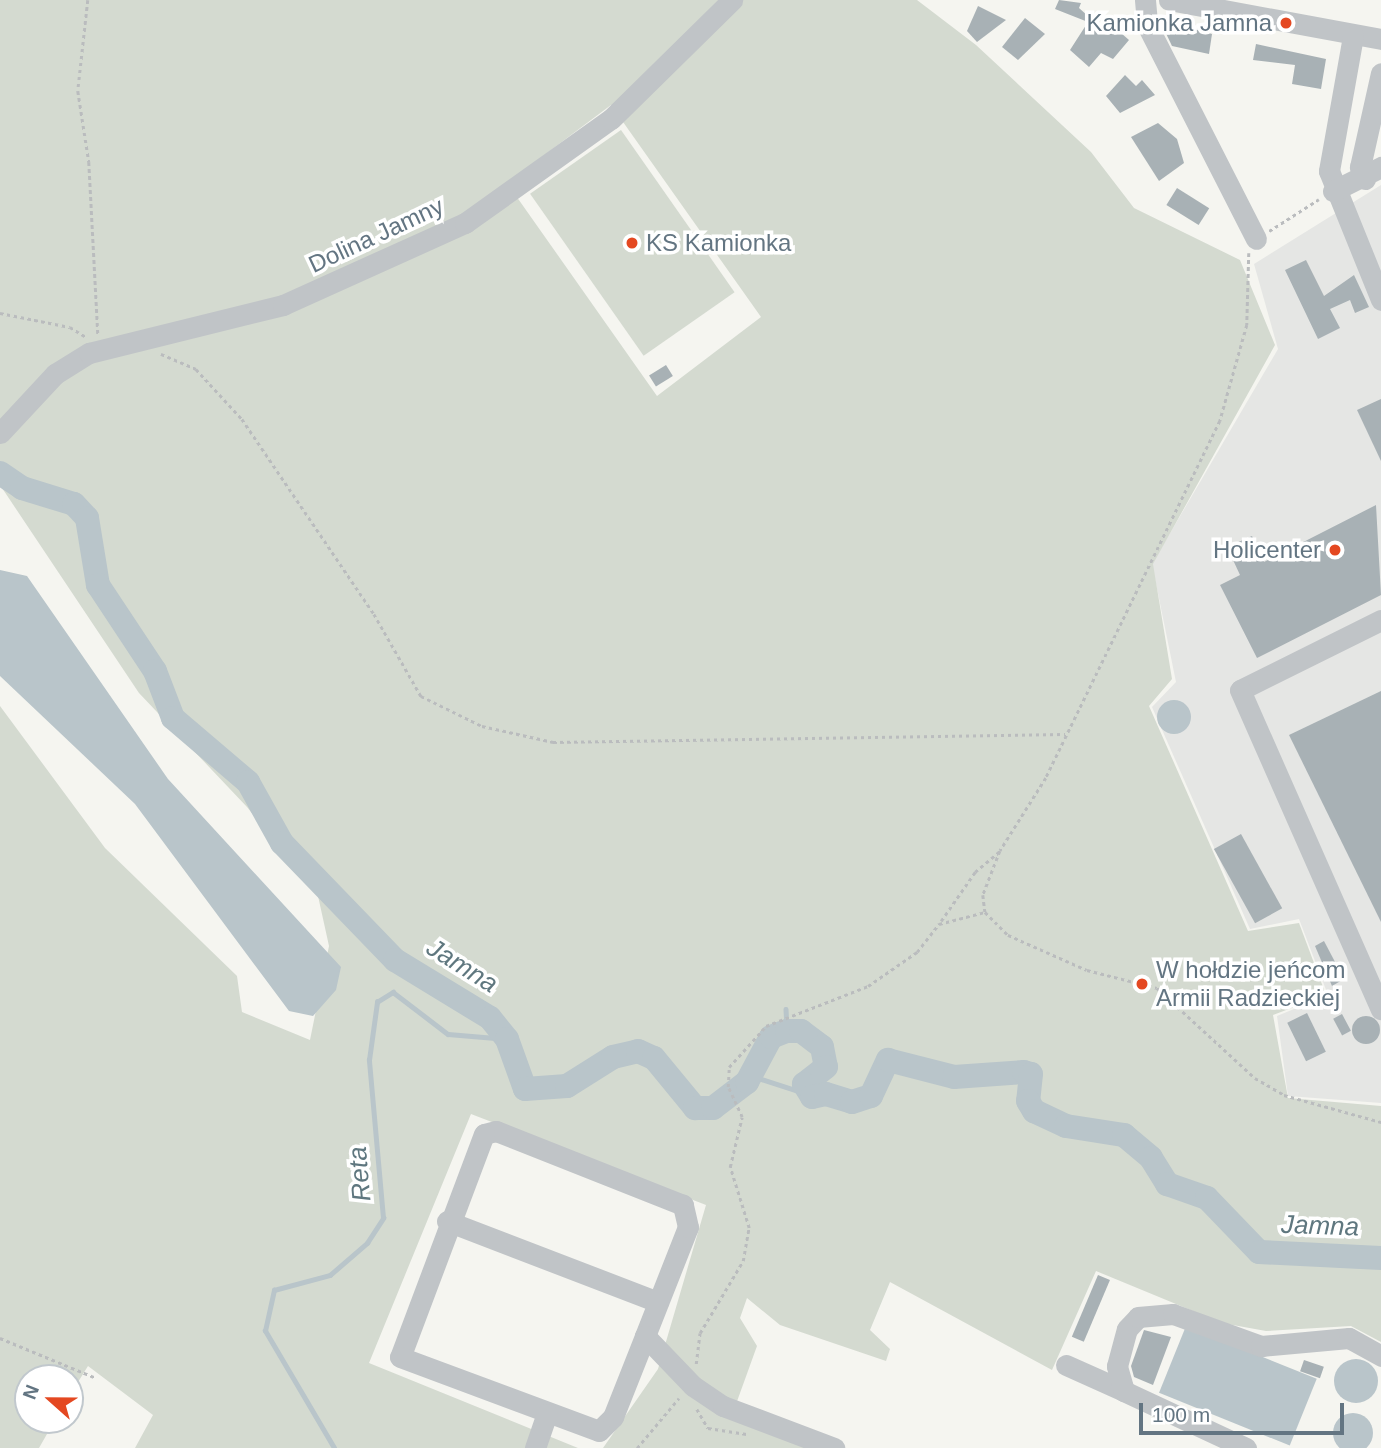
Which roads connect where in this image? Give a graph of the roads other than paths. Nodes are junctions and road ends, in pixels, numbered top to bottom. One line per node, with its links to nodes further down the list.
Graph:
1 (732, 0): 11 (street, Dolina Jamny)
2 (1145, 0): 9 (street)
3 (1169, 0): 4 (street)
4 (1353, 36): 5 (street); 8 (street)
5 (1381, 39)
6 (1381, 74): 7 (street)
7 (1373, 173): 8 (street)
8 (1333, 191): 10 (street)
9 (1256, 239)
10 (1381, 300)
11 (0, 433)
12 (1381, 620): 13 (street)
13 (1381, 1009)
14 (447, 1221): 15 (street); 15 (street); 20 (street)
15 (658, 1302): 16 (street)
16 (645, 1336): 21 (street); 23 (street)
17 (1381, 1356): 19 (street)
18 (1066, 1365): 19 (street)
19 (1124, 1391): 24 (street)
20 (547, 1414): 21 (street); 22 (street)
21 (580, 1438)
22 (535, 1448)
23 (834, 1448)
24 (1246, 1448)

